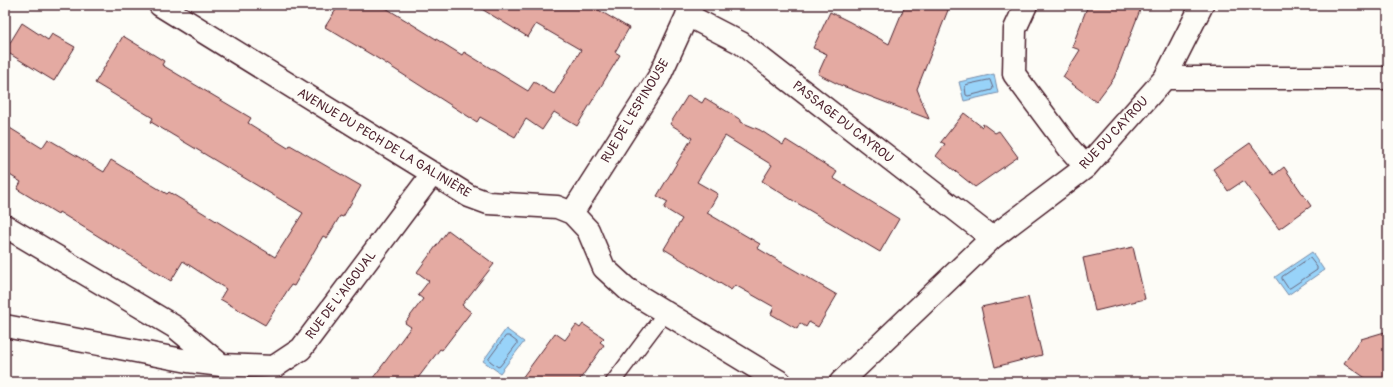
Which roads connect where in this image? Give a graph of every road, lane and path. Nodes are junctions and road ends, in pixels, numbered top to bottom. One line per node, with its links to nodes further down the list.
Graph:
1 (160, 5): 8 (street, AVENUE DU PECH DE LA GALINIÈRE)
2 (1026, 5): 7 (street)
3 (1202, 5): 5 (street, RUE DU CAYROU)
4 (690, 10): 9 (street, RUE DE L'ESPINOUSE); 11 (street, PASSAGE DU CAYROU)
5 (1165, 78): 6 (street); 7 (street, RUE DU CAYROU)
6 (1388, 78)
7 (1086, 167): 11 (street, RUE DU CAYROU)
8 (433, 173): 9 (street, AVENUE DU PECH DE LA GALINIÈRE); 14 (street, RUE DE L'AIGOUAL)
9 (572, 213): 12 (street, AVENUE DU PECH DE LA GALINIÈRE)
10 (5, 226): 14 (street)
11 (992, 238): 17 (street, RUE DU CAYROU)
12 (665, 313): 15 (lane); 16 (street, AVENUE DU PECH DE LA GALINIÈRE)
13 (5, 326): 14 (street, RUE DE L'AIGOUAL)
14 (221, 366)
15 (613, 382)
16 (780, 382)
17 (841, 382)

